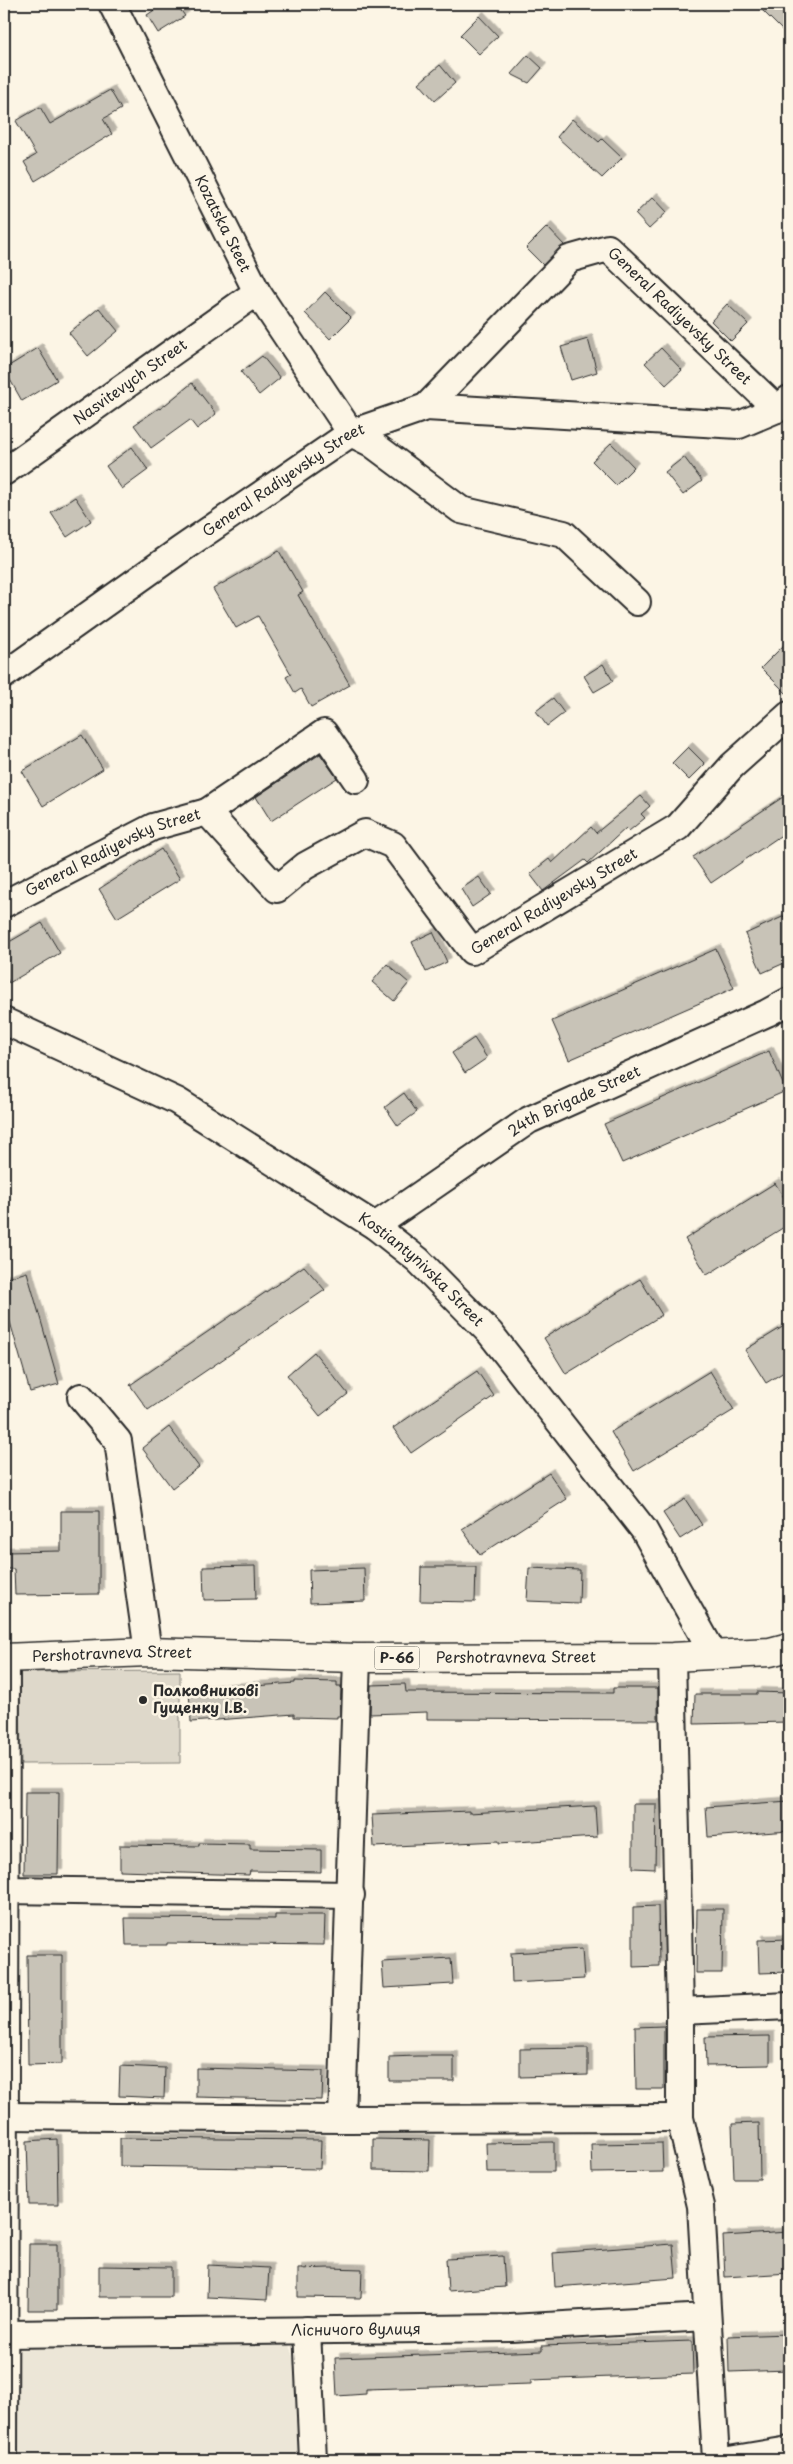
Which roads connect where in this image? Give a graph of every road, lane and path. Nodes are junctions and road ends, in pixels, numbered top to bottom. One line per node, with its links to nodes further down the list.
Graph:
1 (112, 4): 2 (street, Kozatska Steet)
2 (257, 292): 5 (street, Kozatska Steet); 6 (street, Nasvitevych Street)
3 (783, 404): 4 (street, General Radiyevsky Street); 4 (street, General Radiyevsky Street)
4 (426, 407): 5 (street, General Radiyevsky Street)
5 (351, 433): 7 (street); 8 (street, General Radiyevsky Street)
6 (4, 472)
7 (637, 602)
8 (4, 675)
9 (789, 715): 11 (street, General Radiyevsky Street)
10 (356, 780): 11 (street)
11 (207, 812): 12 (street, General Radiyevsky Street)
12 (4, 904)
13 (789, 1001): 15 (street, 24th Brigade Street)
14 (4, 1021): 15 (street, Kostiantynivska Street)
15 (375, 1226): 19 (street, Kostiantynivska Street)
16 (81, 1397): 18 (street)
17 (789, 1647): 19 (main road, Pershotravneva Street / Р-66)
18 (148, 1652): 21 (main road, Pershotravneva Street / Р-66); 22 (main road, Pershotravneva Street / Р-66)
19 (714, 1655): 20 (main road, Pershotravneva Street / Р-66)
20 (672, 1657): 22 (main road, Pershotravneva Street / Р-66); 26 (street)
21 (5, 1658): 23 (street)
22 (357, 1658): 24 (street)
23 (4, 1890): 24 (street); 27 (street)
24 (351, 1895): 30 (street)
25 (789, 2006): 26 (street)
26 (680, 2011): 29 (street)
27 (4, 2072): 28 (street)
28 (4, 2116): 30 (street); 33 (street)
29 (680, 2118): 30 (street); 31 (street)
30 (342, 2119)
31 (707, 2317): 32 (street, Лісничого вулиця); 37 (street)
32 (307, 2330): 33 (street, Лісничого вулиця); 36 (street)
33 (5, 2334): 35 (street)
34 (789, 2450): 38 (street)
35 (4, 2460)
36 (313, 2460)
37 (716, 2460)
38 (730, 2460)

